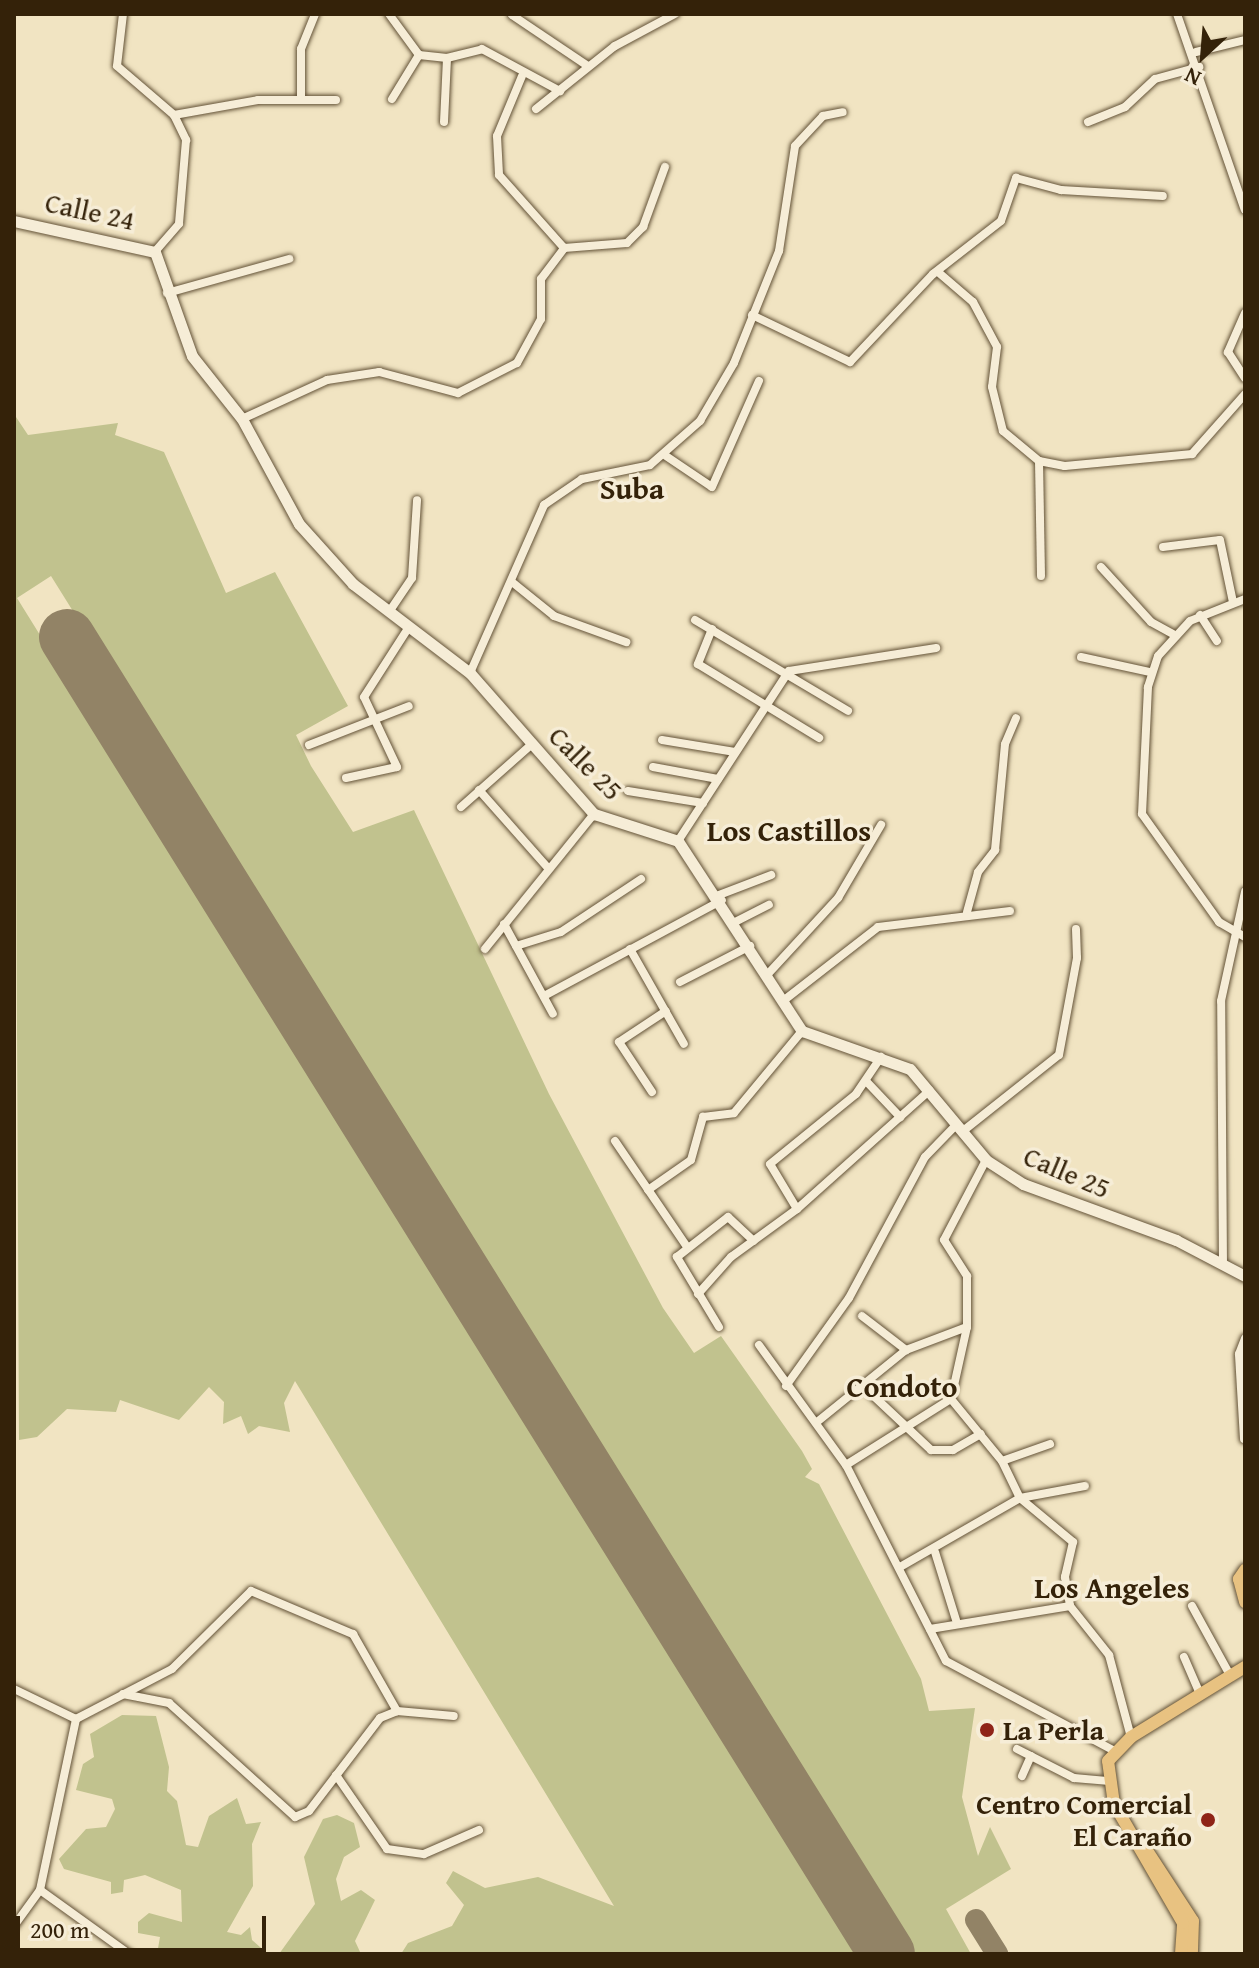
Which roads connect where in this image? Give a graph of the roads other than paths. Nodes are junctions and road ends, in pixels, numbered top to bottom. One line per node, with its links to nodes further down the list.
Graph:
1 (123, 14): 20 (street)
2 (315, 14): 15 (street)
3 (389, 14): 9 (street)
4 (675, 14): 11 (street)
5 (1177, 14): 8 (street)
6 (512, 15): 11 (street)
7 (1245, 40): 8 (street)
8 (1196, 52): 12 (street)
9 (419, 55): 10 (street); 16 (street)
10 (447, 58): 13 (street); 21 (street)
11 (588, 66): 14 (street)
12 (1199, 67): 22 (street); 25 (street)
13 (522, 76): 14 (street); 27 (street)
14 (560, 91): 18 (street)
15 (301, 99): 17 (street); 20 (street)
16 (392, 99)
17 (336, 100)
18 (536, 109)
19 (843, 112): 33 (street)
20 (174, 115): 28 (street)
21 (444, 122)
22 (1088, 122)
23 (665, 167): 27 (street)
24 (1163, 196): 30 (street)
25 (1245, 210)
26 (14, 221): 28 (street, Calle 24)
27 (564, 248): 37 (street)
28 (155, 252): 31 (street, Calle 25)
29 (289, 259): 31 (street)
30 (938, 272): 33 (street); 39 (street)
31 (167, 293): 37 (street, Calle 25)
32 (1245, 313): 34 (street)
33 (752, 315): 38 (street)
34 (1245, 378)
35 (759, 381): 38 (street)
36 (1245, 394): 39 (street)
37 (242, 419): 47 (street, Calle 25)
38 (666, 456): 44 (street)
39 (1039, 461): 43 (street)
40 (417, 500): 47 (street)
41 (1163, 547): 46 (street)
42 (1101, 567): 52 (street)
43 (1041, 576)
44 (512, 582): 54 (street); 59 (street)
45 (1245, 599): 46 (street)
46 (1233, 602): 48 (street)
47 (389, 612): 50 (street, Calle 25)
48 (1200, 615): 52 (street); 53 (street)
49 (695, 620): 51 (street)
50 (409, 627): 59 (street, Calle 25); 64 (street)
51 (712, 629): 57 (street); 60 (street)
52 (1173, 634): 58 (street)
53 (1217, 641)
54 (626, 642)
55 (936, 648): 57 (street)
56 (1081, 657): 58 (street)
57 (789, 671): 60 (street); 62 (street)
58 (1150, 672): 91 (street)
59 (470, 673): 67 (street, Calle 25)
60 (767, 703): 65 (street); 69 (street)
61 (409, 706): 64 (street)
62 (848, 711)
63 (1016, 718): 87 (street)
64 (375, 722): 68 (street); 71 (street)
65 (819, 738)
66 (662, 740): 69 (street)
67 (532, 744): 73 (street); 77 (street, Calle 25)
68 (309, 745)
69 (735, 752): 72 (street)
70 (653, 767): 72 (street)
71 (346, 778)
72 (718, 779): 75 (street)
73 (479, 790): 76 (street); 80 (street)
74 (628, 791): 75 (street)
75 (703, 803): 79 (street)
76 (461, 807)
77 (594, 814): 79 (street, Calle 25); 80 (street)
78 (881, 825): 97 (street)
79 (678, 841): 84 (street)
80 (548, 868): 89 (street)
81 (771, 875): 84 (street)
82 (641, 879): 93 (street)
83 (1245, 892): 91 (street)
84 (720, 898): 88 (street); 96 (street)
85 (769, 905): 88 (street)
86 (1010, 911): 87 (street)
87 (967, 912): 100 (street)
88 (735, 922): 94 (street)
89 (504, 924): 93 (street); 95 (street)
90 (1076, 929): 110 (street)
91 (1233, 931): 92 (street); 117 (street)
92 (1245, 937)
93 (516, 946): 99 (street)
94 (750, 946): 97 (street); 98 (street)
95 (485, 949)
96 (630, 949): 99 (street); 101 (street)
97 (767, 975): 100 (street)
98 (680, 982)
99 (544, 996): 102 (street)
100 (783, 1001): 103 (street)
101 (666, 1011): 104 (street); 108 (street)
102 (553, 1014)
103 (802, 1031): 105 (street, Calle 25); 113 (street)
104 (684, 1044)
105 (882, 1056): 106 (street); 107 (street, Calle 25)
106 (866, 1081): 109 (street); 114 (street)
107 (930, 1090): 109 (street); 110 (street, Calle 25)
108 (652, 1092)
109 (900, 1117): 114 (street)
110 (960, 1128): 112 (street, Calle 25); 126 (street)
111 (615, 1141): 113 (street)
112 (986, 1160): 117 (street, Calle 25); 122 (street)
113 (648, 1190): 116 (street)
114 (797, 1209): 115 (street)
115 (754, 1241): 116 (street); 119 (street)
116 (687, 1247): 119 (street)
117 (1223, 1265): 118 (street, Calle 25)
118 (1245, 1276)
119 (698, 1294): 121 (street)
120 (862, 1316): 125 (street)
121 (719, 1327)
122 (967, 1327): 125 (street); 129 (street)
123 (1245, 1338): 128 (street)
124 (759, 1345): 126 (street)
125 (906, 1350): 127 (street)
126 (786, 1386): 130 (street)
127 (864, 1387): 130 (street); 131 (street)
128 (1242, 1388): 133 (street)
129 (951, 1399): 131 (street); 132 (street)
130 (817, 1422): 136 (street)
131 (902, 1430): 132 (street); 136 (street)
132 (981, 1434): 135 (street)
133 (1244, 1439)
134 (1050, 1444): 135 (street)
135 (1002, 1461): 138 (street)
136 (846, 1465): 140 (street)
137 (1085, 1486): 138 (street)
138 (1020, 1498): 139 (street); 143 (street)
139 (935, 1552): 140 (street); 145 (street)
140 (900, 1567): 146 (street)
141 (1242, 1574): 142 (main road)
142 (1245, 1602)
143 (1070, 1606): 145 (street); 156 (street)
144 (1192, 1606): 149 (street)
145 (956, 1620): 146 (street)
146 (930, 1629): 158 (street)
147 (1184, 1657): 152 (street)
148 (1245, 1667): 149 (main road)
149 (1230, 1675): 152 (main road)
150 (14, 1689): 155 (street)
151 (123, 1694): 153 (street); 155 (street); 160 (street)
152 (1200, 1694): 156 (main road)
153 (397, 1711): 154 (street); 160 (street)
154 (454, 1716)
155 (76, 1719): 165 (street)
156 (1131, 1737): 158 (main road)
157 (1017, 1749): 159 (street)
158 (1111, 1755): 162 (main road)
159 (1031, 1756): 161 (street); 162 (street)
160 (336, 1775): 163 (street)
161 (1022, 1776)
162 (1107, 1781): 164 (main road)
163 (479, 1830)
164 (1134, 1840): 168 (main road); 169 (main road)
165 (40, 1890): 166 (street); 167 (street)
166 (14, 1926)
167 (129, 1954)
168 (1181, 1954)
169 (1192, 1954)

